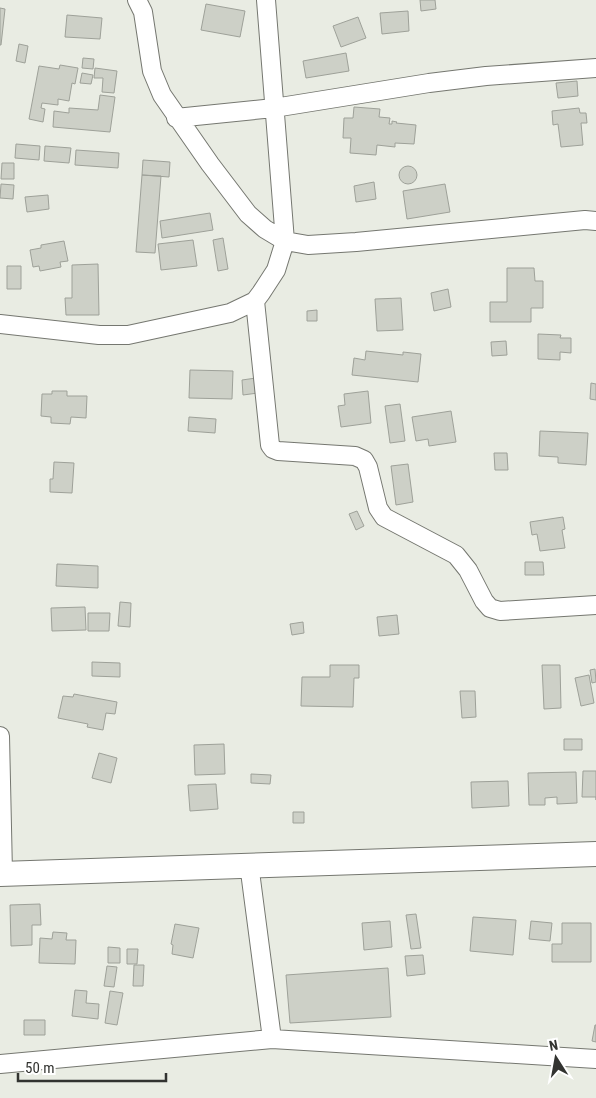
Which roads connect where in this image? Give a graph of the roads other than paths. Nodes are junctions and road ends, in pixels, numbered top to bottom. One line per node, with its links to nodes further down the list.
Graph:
1 (137, 0): 5 (street)
2 (266, 0): 4 (street)
3 (596, 68): 4 (street)
4 (274, 108): 5 (street); 7 (street)
5 (176, 118): 7 (street)
6 (596, 221): 7 (street)
7 (285, 241): 8 (street)
8 (255, 301): 9 (street); 10 (street)
9 (0, 324)
10 (596, 605)
11 (0, 736): 14 (street)
12 (596, 854): 13 (street)
13 (249, 864): 14 (street); 15 (street)
14 (2, 873)
15 (272, 1039): 16 (street); 17 (street)
16 (596, 1059)
17 (0, 1064)

